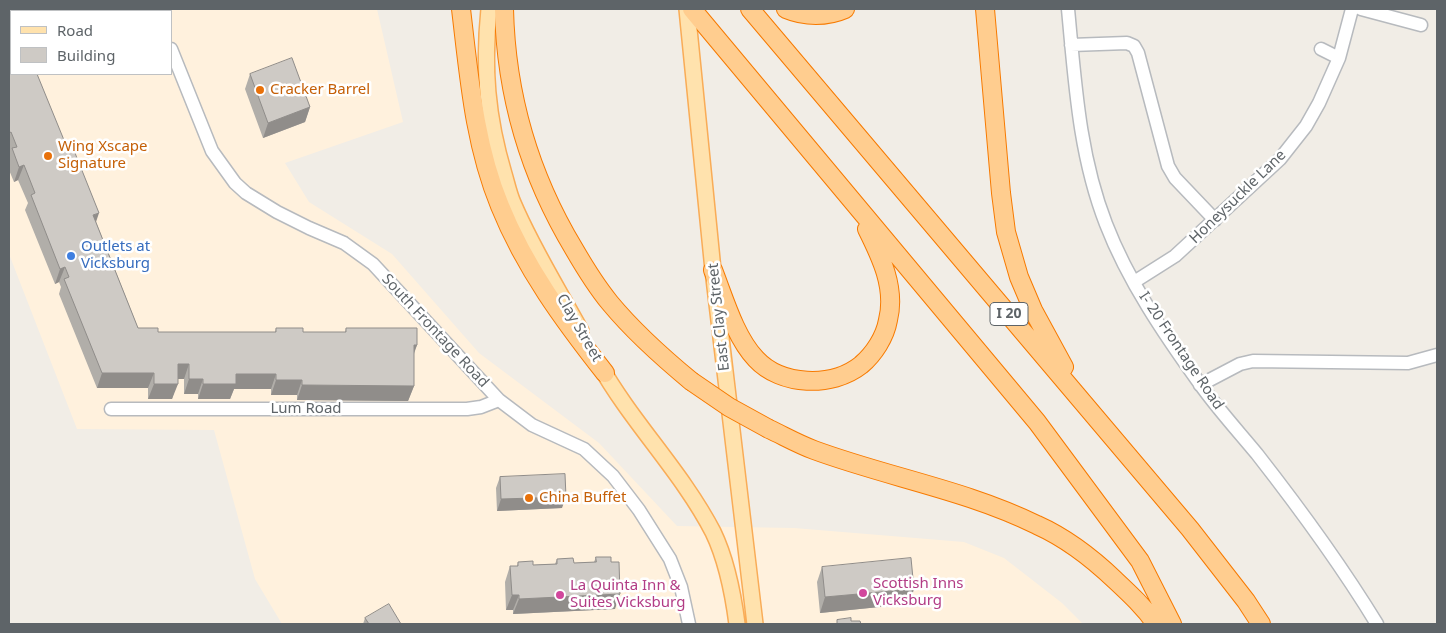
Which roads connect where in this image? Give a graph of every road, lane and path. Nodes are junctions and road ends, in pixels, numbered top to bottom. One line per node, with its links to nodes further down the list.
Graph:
1 (461, 9): 23 (highway)
2 (489, 9): 23 (main road, Clay Street)
3 (504, 9): 31 (highway, bridge)
4 (687, 9): 20 (main road, East Clay Street)
5 (692, 9): 18 (highway)
6 (750, 9): 26 (highway, I 20)
7 (786, 9): 8 (highway)
8 (846, 9)
9 (985, 9): 26 (highway)
10 (1068, 9): 14 (street, I- 20 Frontage Road)
11 (1352, 9): 17 (street, Honeysuckle Lane)
12 (1360, 9): 13 (street)
13 (1421, 25)
14 (1071, 45): 19 (street); 21 (street, I- 20 Frontage Road)
15 (1321, 49): 17 (street)
16 (172, 51): 25 (street, South Frontage Road)
17 (1339, 58): 19 (street, Honeysuckle Lane)
18 (852, 200): 20 (highway); 32 (highway)
19 (1215, 220): 21 (street, Honeysuckle Lane)
20 (713, 270): 30 (main road, East Clay Street)
21 (1134, 282): 24 (street, I- 20 Frontage Road)
22 (1437, 355): 24 (street)
23 (604, 374): 29 (main road, Clay Street)
24 (1200, 385): 34 (street, I- 20 Frontage Road)
25 (499, 400): 27 (street, Lum Road); 28 (street, South Frontage Road)
26 (1085, 404): 33 (highway, I 20)
27 (112, 409)
28 (689, 624)
29 (737, 624)
30 (755, 624)
31 (1156, 624)
32 (1172, 624)
33 (1261, 624)
34 (1377, 624)

